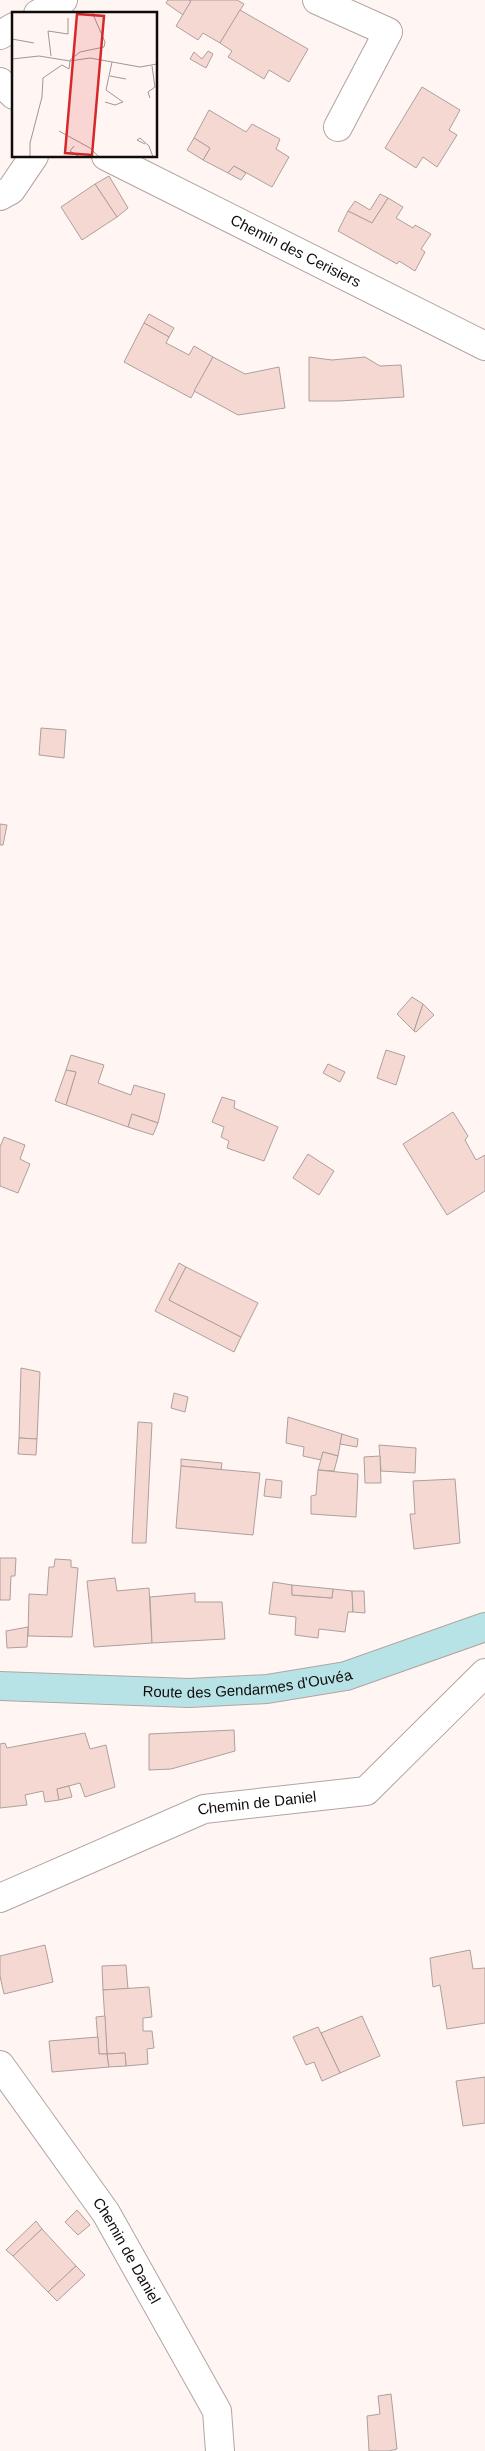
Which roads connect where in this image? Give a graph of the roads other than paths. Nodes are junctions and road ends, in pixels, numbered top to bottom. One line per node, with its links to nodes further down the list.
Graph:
1 (63, 0): 3 (street)
2 (317, 0): 8 (street)
3 (42, 12)
4 (12, 28): 5 (street)
5 (0, 35)
6 (0, 82): 7 (street)
7 (12, 93)
8 (338, 127)
9 (33, 158): 11 (street)
10 (110, 158): 12 (street, Chemin des Cerisiers)
11 (0, 196)
12 (485, 346)
13 (485, 1627): 15 (street, Route des Gendarmes d'Ouvéa)
14 (485, 1673): 16 (street, Chemin de Daniel)
15 (0, 1686)
16 (0, 1898)
17 (0, 2065): 18 (street, Chemin de Daniel)
18 (220, 2451)

